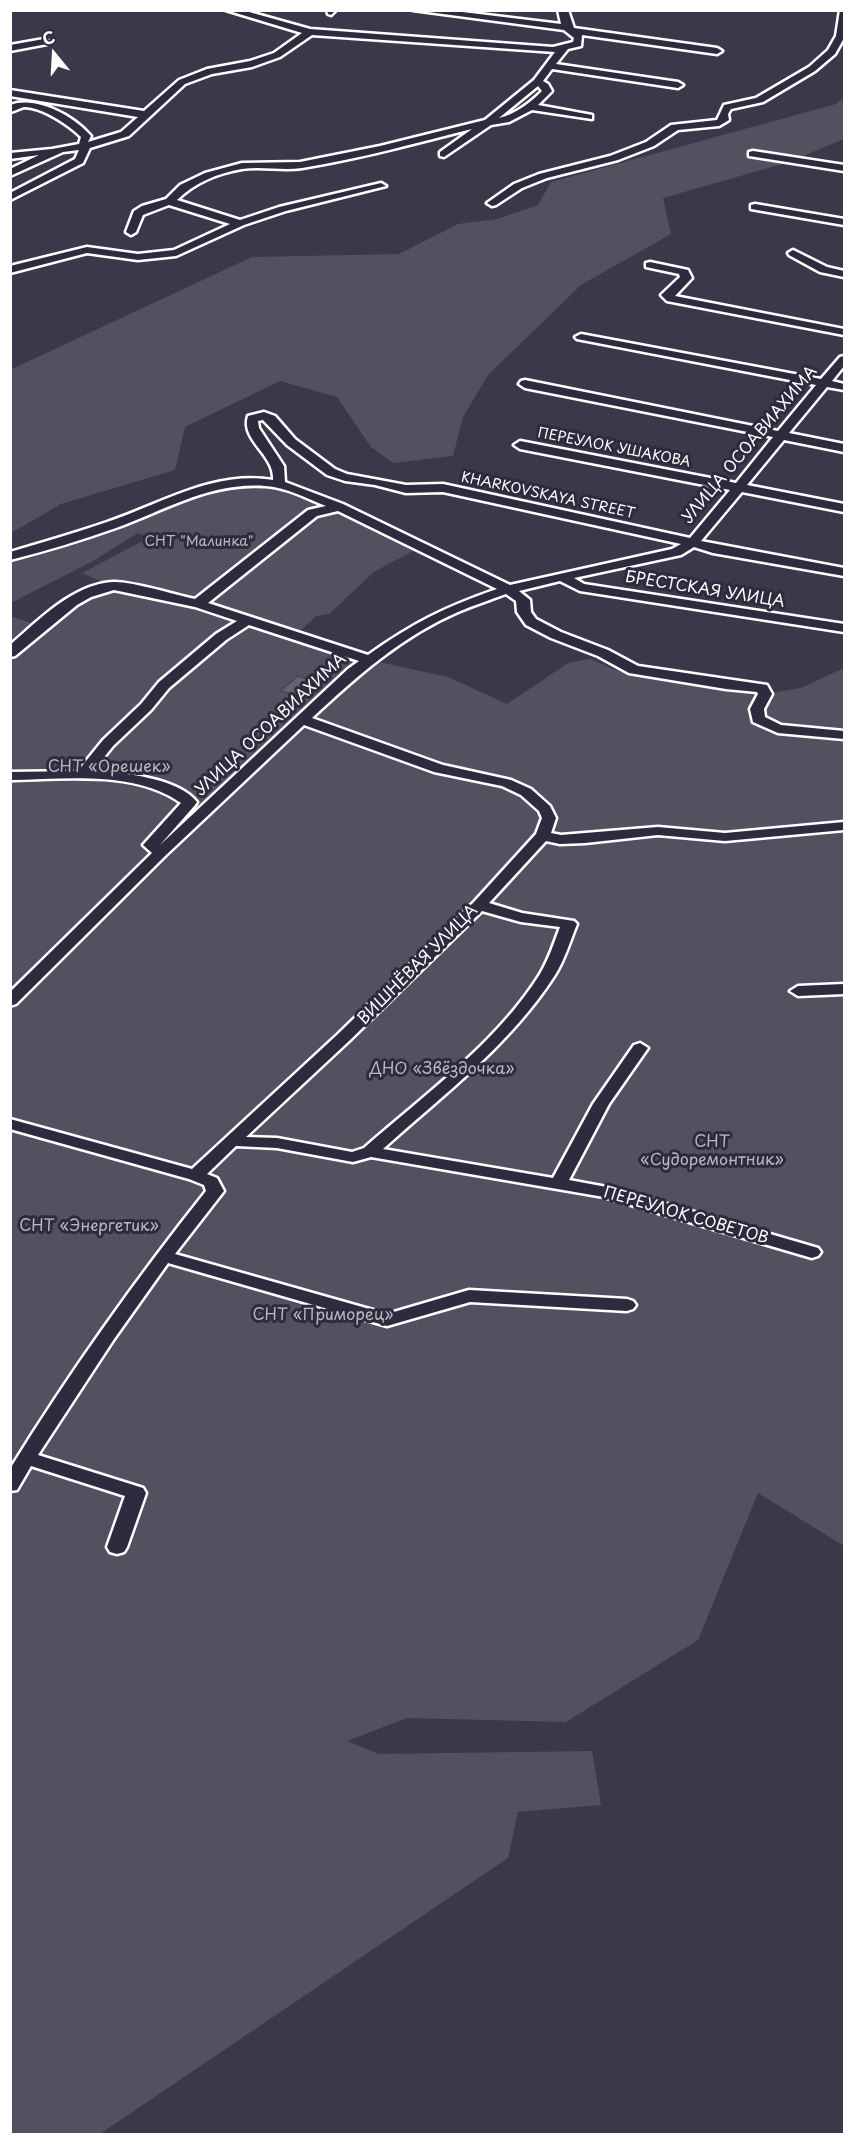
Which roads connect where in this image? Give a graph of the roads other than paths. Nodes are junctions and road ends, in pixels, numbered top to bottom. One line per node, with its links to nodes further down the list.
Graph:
1 (230, 10): 8 (street)
2 (417, 10): 6 (street)
3 (562, 10): 7 (street)
4 (844, 12): 32 (street)
5 (551, 13): 6 (street)
6 (526, 21): 7 (street)
7 (571, 29): 11 (street); 12 (street)
8 (310, 32): 11 (street); 19 (street)
9 (44, 42): 10 (street)
10 (10, 48)
11 (562, 49): 13 (street)
12 (717, 51)
13 (552, 66): 14 (street); 15 (street)
14 (537, 82): 17 (street); 21 (street)
15 (678, 85)
16 (10, 93): 19 (street)
17 (532, 107): 20 (street); 21 (street)
18 (10, 109): 22 (street)
19 (147, 115): 22 (street)
20 (588, 117)
21 (489, 122): 24 (street); 31 (street)
22 (86, 146): 23 (street); 30 (street)
23 (61, 149): 26 (street); 28 (street)
24 (444, 154)
25 (753, 154): 27 (street)
26 (10, 156)
27 (844, 168)
28 (10, 173)
29 (381, 186): 35 (street)
30 (10, 197)
31 (170, 201): 35 (street); 36 (street)
32 (492, 203)
33 (754, 207): 34 (street)
34 (844, 222)
35 (240, 223): 39 (street)
36 (131, 232)
37 (793, 253): 40 (street)
38 (650, 265): 41 (street)
39 (11, 270)
40 (844, 274)
41 (844, 332)
42 (581, 337): 44 (street)
43 (844, 360): 44 (street, УЛИЦА ОСОАВИАХИМА)
44 (825, 382): 46 (street); 47 (street, УЛИЦА ОСОАВИАХИМА)
45 (525, 384): 47 (street)
46 (844, 387)
47 (780, 436): 49 (street); 51 (street, УЛИЦА ОСОАВИАХИМА)
48 (520, 445): 51 (street, ПЕРЕУЛОК УШАКОВА)
49 (844, 448)
50 (279, 484): 52 (street); 54 (street, KHARKOVSKAYA STREET); 55 (street)
51 (736, 488): 53 (street, ПЕРЕУЛОК УШАКОВА); 54 (street, УЛИЦА ОСОАВИАХИМА)
52 (339, 507): 58 (street); 59 (street)
53 (844, 508)
54 (693, 543): 56 (street, KHARKOVSKAYA STREET); 57 (street, УЛИЦА ОСОАВИАХИМА)
55 (10, 556)
56 (844, 572)
57 (562, 577): 58 (street, УЛИЦА ОСОАВИАХИМА); 61 (street, БРЕСТСКАЯ УЛИЦА)
58 (508, 590): 63 (street, УЛИЦА ОСОАВИАХИМА); 65 (street)
59 (198, 604): 60 (street); 62 (street)
60 (248, 620): 63 (street); 66 (street)
61 (844, 628)
62 (10, 653)
63 (370, 660): 64 (street, УЛИЦА ОСОАВИАХИМА)
64 (303, 720): 69 (street); 70 (street, УЛИЦА ОСОАВИАХИМА)
65 (844, 735)
66 (83, 774): 67 (street); 70 (street)
67 (10, 776)
68 (844, 826): 69 (street)
69 (543, 835): 71 (street, ВИШНЁВАЯ УЛИЦА)
70 (161, 852): 74 (street, УЛИЦА ОСОАВИАХИМА)
71 (479, 905): 77 (street, ВИШНЁВАЯ УЛИЦА); 78 (street)
72 (844, 989): 73 (street)
73 (798, 991)
74 (10, 1001)
75 (640, 1048): 80 (street)
76 (10, 1124): 79 (street)
77 (232, 1141): 78 (street, ПЕРЕУЛОК СОВЕТОВ); 79 (street, ВИШНЁВАЯ УЛИЦА)
78 (370, 1152): 80 (street, ПЕРЕУЛОК СОВЕТОВ)
79 (195, 1175): 82 (street)
80 (559, 1182): 81 (street, ПЕРЕУЛОК СОВЕТОВ)
81 (812, 1252)
82 (163, 1256): 83 (street); 84 (street)
83 (627, 1305)
84 (26, 1458): 85 (street); 86 (street)
85 (10, 1485)
86 (117, 1547)

